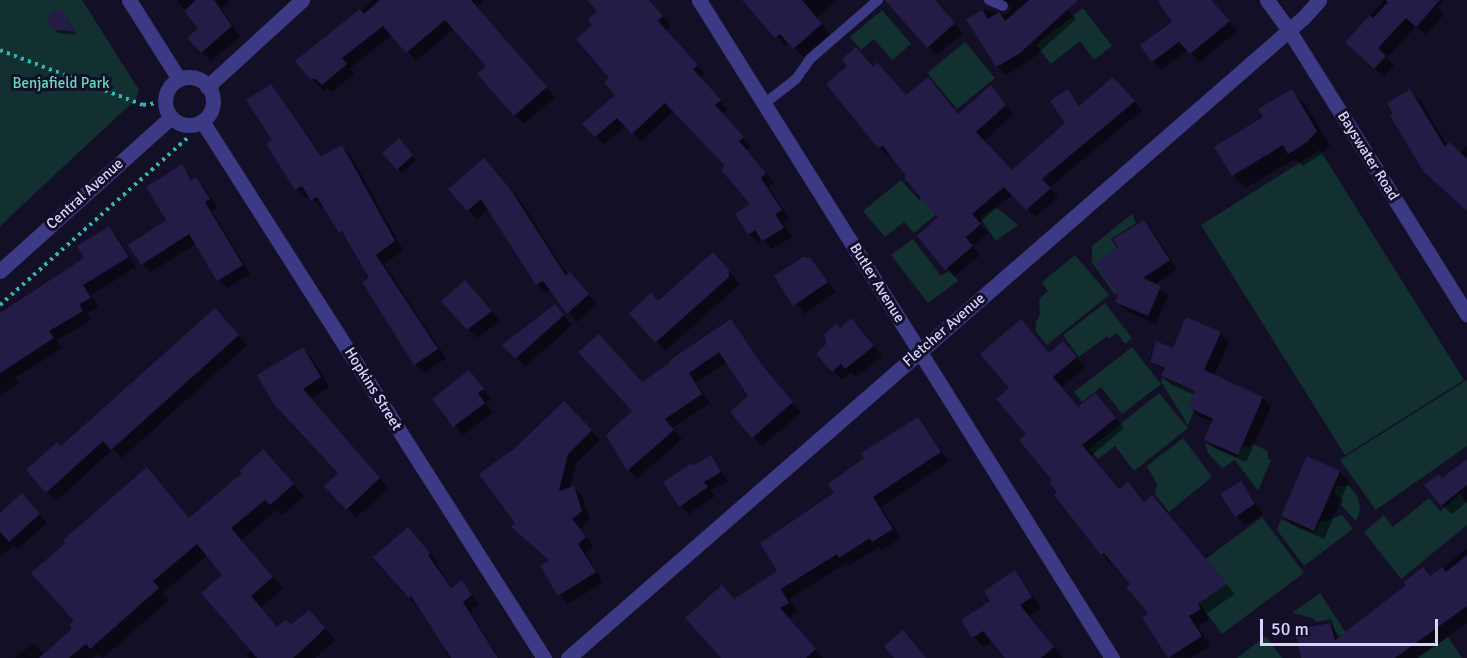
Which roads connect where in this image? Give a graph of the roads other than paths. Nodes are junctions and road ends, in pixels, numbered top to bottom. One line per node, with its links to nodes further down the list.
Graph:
1 (129, 0): 10 (street)
2 (302, 0): 11 (street)
3 (699, 0): 12 (street, Butler Avenue)
4 (878, 0): 12 (lane)
5 (989, 0): 8 (lane)
6 (1267, 0): 9 (street, Bayswater Road)
7 (1319, 0): 9 (street, Fletcher Avenue)
8 (1003, 6)
9 (1288, 29): 16 (street, Bayswater Road); 17 (street, Fletcher Avenue)
10 (179, 79): 11 (street); 13 (street)
11 (207, 87): 14 (street)
12 (764, 104): 17 (street, Butler Avenue)
13 (171, 117): 14 (street); 15 (street, Central Avenue)
14 (203, 122): 18 (street, Hopkins Street)
15 (0, 271)
16 (1467, 314)
17 (920, 351): 19 (street, Fletcher Avenue); 20 (street, Butler Avenue)
18 (544, 658)
19 (568, 658)
20 (1112, 658)

